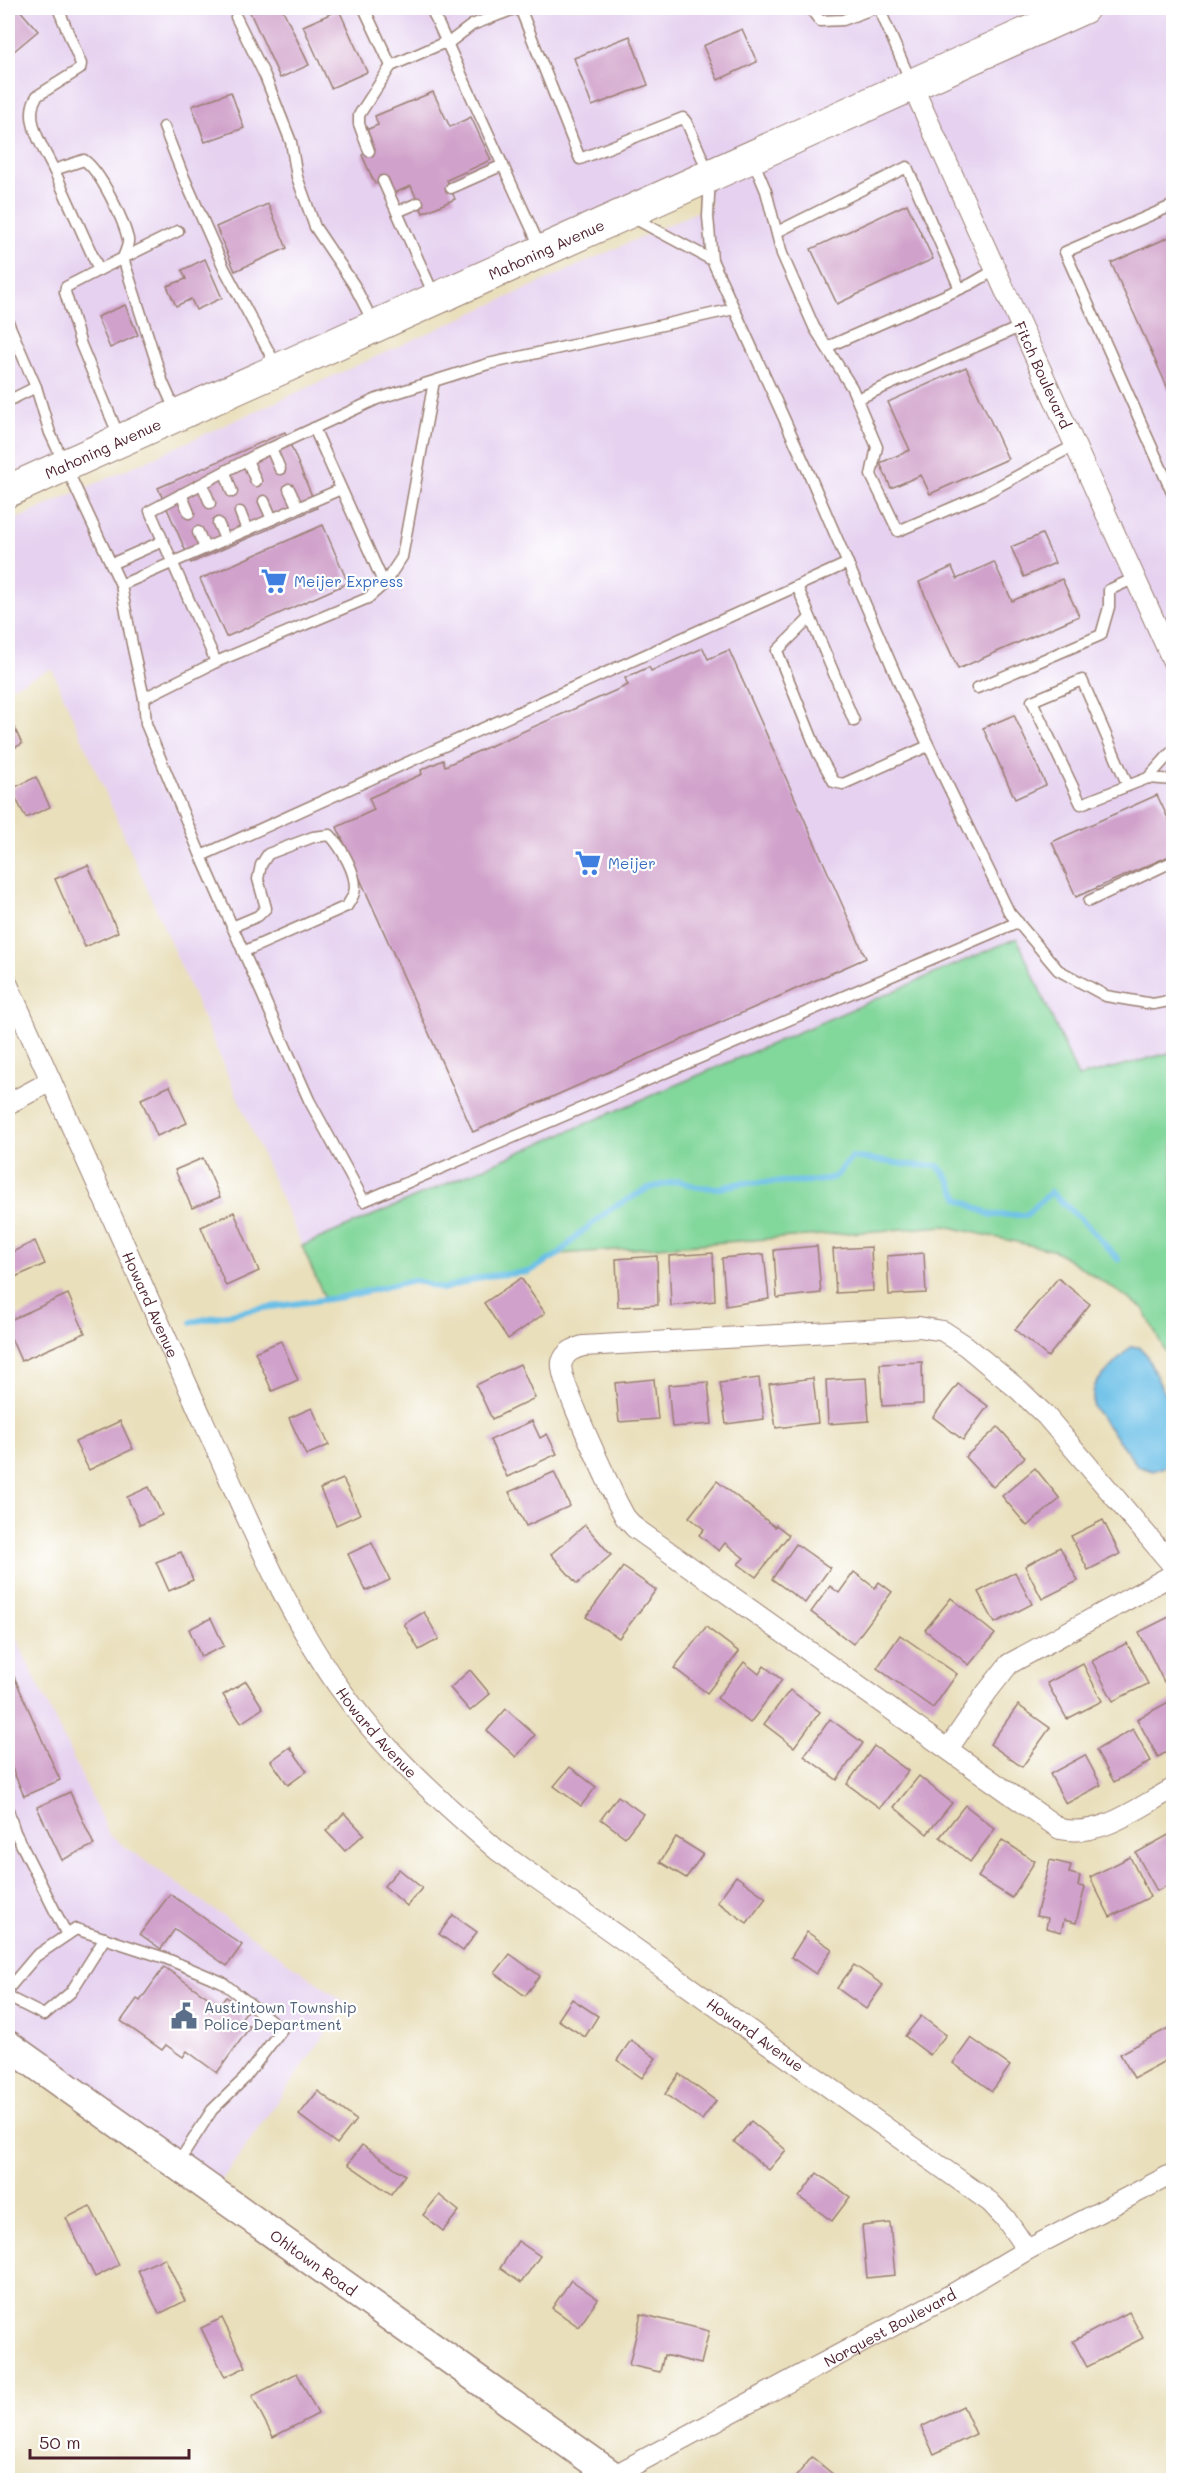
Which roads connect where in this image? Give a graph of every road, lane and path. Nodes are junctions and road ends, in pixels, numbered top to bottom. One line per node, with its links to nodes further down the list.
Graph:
1 (58, 8): 16 (lane)
2 (364, 8): 10 (lane)
3 (431, 8): 9 (lane)
4 (518, 8): 9 (lane); 17 (lane)
5 (810, 8): 6 (lane)
6 (877, 8): 11 (lane)
7 (1083, 8): 11 (main road, Mahoning Avenue)
8 (236, 17): 36 (lane)
9 (447, 44): 10 (lane); 15 (lane)
10 (392, 66): 13 (lane)
11 (912, 85): 14 (main road, Mahoning Avenue); 29 (street, Fitch Boulevard)
12 (164, 127): 38 (lane)
13 (369, 151)
14 (751, 157): 17 (main road, Mahoning Avenue); 25 (lane)
15 (503, 165): 19 (lane); 26 (lane)
16 (54, 170): 27 (lane); 30 (lane)
17 (710, 176): 23 (main road, Mahoning Avenue); 28 (lane)
18 (383, 181): 22 (lane)
19 (450, 188)
20 (418, 203): 22 (lane)
21 (1173, 205): 59 (lane)
22 (397, 212): 32 (lane)
23 (626, 214): 26 (main road, Mahoning Avenue); 28 (lane)
24 (178, 231): 27 (lane)
25 (777, 232): 31 (lane); 37 (lane)
26 (542, 252): 32 (main road, Mahoning Avenue)
27 (123, 258): 30 (lane); 43 (lane)
28 (712, 260): 33 (lane)
29 (997, 269): 31 (lane); 35 (street, Fitch Boulevard)
30 (99, 270): 45 (lane)
31 (960, 289): 37 (lane)
32 (436, 300): 36 (main road, Mahoning Avenue)
33 (734, 309): 39 (lane); 73 (lane)
34 (8, 322): 40 (lane)
35 (1022, 326): 41 (lane); 46 (street, Fitch Boulevard)
36 (376, 327): 38 (main road, Mahoning Avenue)
37 (826, 348): 41 (lane)
38 (279, 370): 43 (main road, Mahoning Avenue)
39 (434, 381): 44 (lane); 76 (lane)
40 (36, 387): 42 (lane); 49 (lane)
41 (857, 399): 46 (lane)
42 (8, 401)
43 (177, 415): 45 (main road, Mahoning Avenue)
44 (314, 428): 47 (lane); 55 (lane)
45 (120, 441): 49 (main road, Mahoning Avenue)
46 (1076, 445): 75 (street, Fitch Boulevard)
47 (271, 448): 48 (lane); 50 (lane)
48 (247, 460): 51 (lane); 52 (lane)
49 (66, 465): 56 (main road, Mahoning Avenue); 74 (lane)
50 (280, 469)
51 (225, 471): 53 (lane); 57 (lane)
52 (256, 481)
53 (202, 484): 58 (lane); 61 (lane)
54 (290, 489): 62 (lane)
55 (341, 489): 62 (lane); 76 (lane)
56 (8, 491)
57 (232, 492)
58 (181, 494): 64 (lane); 70 (lane)
59 (1173, 497)
60 (264, 501): 65 (lane)
61 (210, 504)
62 (298, 508): 65 (lane)
63 (240, 512): 67 (lane)
64 (189, 513)
65 (272, 519): 67 (lane)
66 (218, 523): 69 (lane)
67 (247, 530): 69 (lane)
68 (198, 532): 71 (lane)
69 (225, 539): 71 (lane)
70 (163, 541): 72 (lane); 74 (lane)
71 (205, 548): 72 (lane)
72 (172, 562): 77 (lane); 80 (lane)
73 (848, 563): 78 (lane); 85 (lane)
74 (111, 564): 77 (lane)
75 (1135, 578): 81 (street, Fitch Boulevard); 82 (lane)
76 (384, 584): 80 (lane)
77 (122, 585): 83 (lane)
78 (797, 586): 79 (lane); 90 (lane)
79 (810, 618): 84 (lane); 85 (lane)
80 (216, 662): 83 (lane)
81 (1173, 664)
82 (977, 688)
83 (144, 698): 90 (lane)
84 (854, 721)
85 (928, 746): 93 (lane)
86 (1173, 749): 87 (lane)
87 (1148, 778): 88 (lane); 89 (lane)
88 (1173, 780)
89 (1128, 786): 89 (lane)
90 (201, 856): 94 (lane)
91 (1173, 861): 92 (lane)
92 (1089, 901)
93 (1018, 922): 95 (lane); 97 (lane)
94 (232, 927): 95 (lane); 95 (lane)
95 (243, 952)
96 (8, 985): 98 (street, Howard Avenue)
97 (1173, 1000)
98 (51, 1081): 99 (street); 112 (street, Howard Avenue)
99 (8, 1104)
100 (1173, 1567): 102 (street)
101 (1173, 1574): 102 (street)
102 (948, 1749): 103 (street)
103 (1173, 1788)
104 (8, 1810): 105 (lane)
105 (67, 1935): 106 (lane); 107 (lane)
106 (105, 1938): 108 (lane); 110 (lane)
107 (8, 1989)
108 (8, 1997)
109 (8, 2045): 110 (street, Ohltown Road)
110 (176, 2165): 113 (street, Ohltown Road)
111 (1173, 2173): 112 (street, Norquest Boulevard)
112 (1027, 2250): 113 (street, Norquest Boulevard)
113 (612, 2479)

